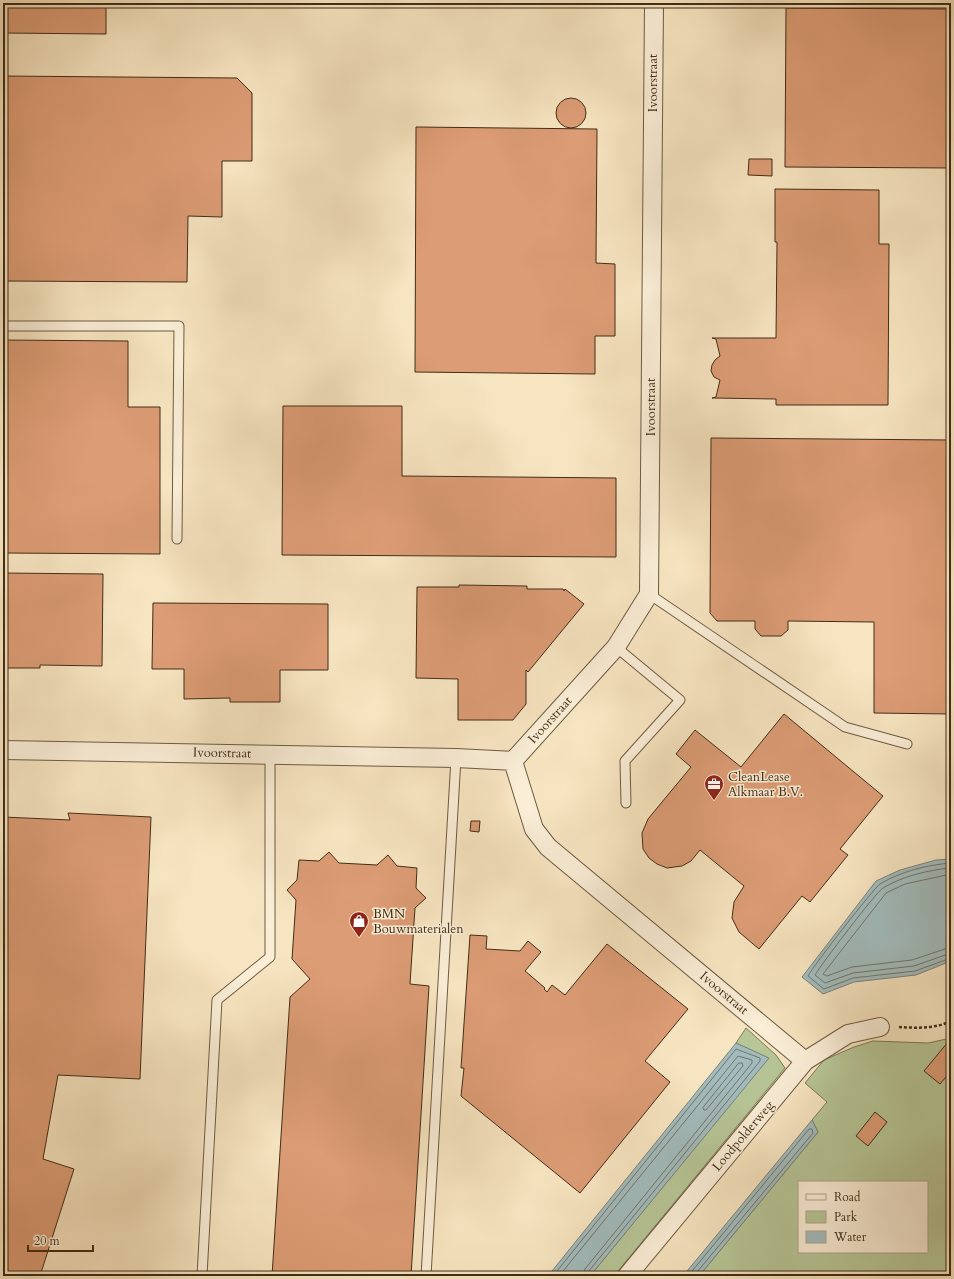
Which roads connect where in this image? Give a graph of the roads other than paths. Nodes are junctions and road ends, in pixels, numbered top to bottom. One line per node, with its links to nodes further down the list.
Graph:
1 (654, 3): 4 (street, Ivoorstraat)
2 (3, 326): 3 (lane)
3 (177, 539)
4 (649, 594): 5 (street, Ivoorstraat); 6 (lane)
5 (616, 646): 10 (street, Ivoorstraat); 11 (lane)
6 (907, 744)
7 (3, 750): 8 (street, Ivoorstraat)
8 (270, 754): 9 (street, Ivoorstraat); 14 (lane)
9 (456, 758): 10 (street, Ivoorstraat); 15 (lane)
10 (513, 762): 13 (street, Ivoorstraat)
11 (626, 803)
12 (880, 1026): 13 (street, Loodpolderweg)
13 (805, 1061): 16 (street, Loodpolderweg)
14 (202, 1276)
15 (426, 1276)
16 (626, 1276)

